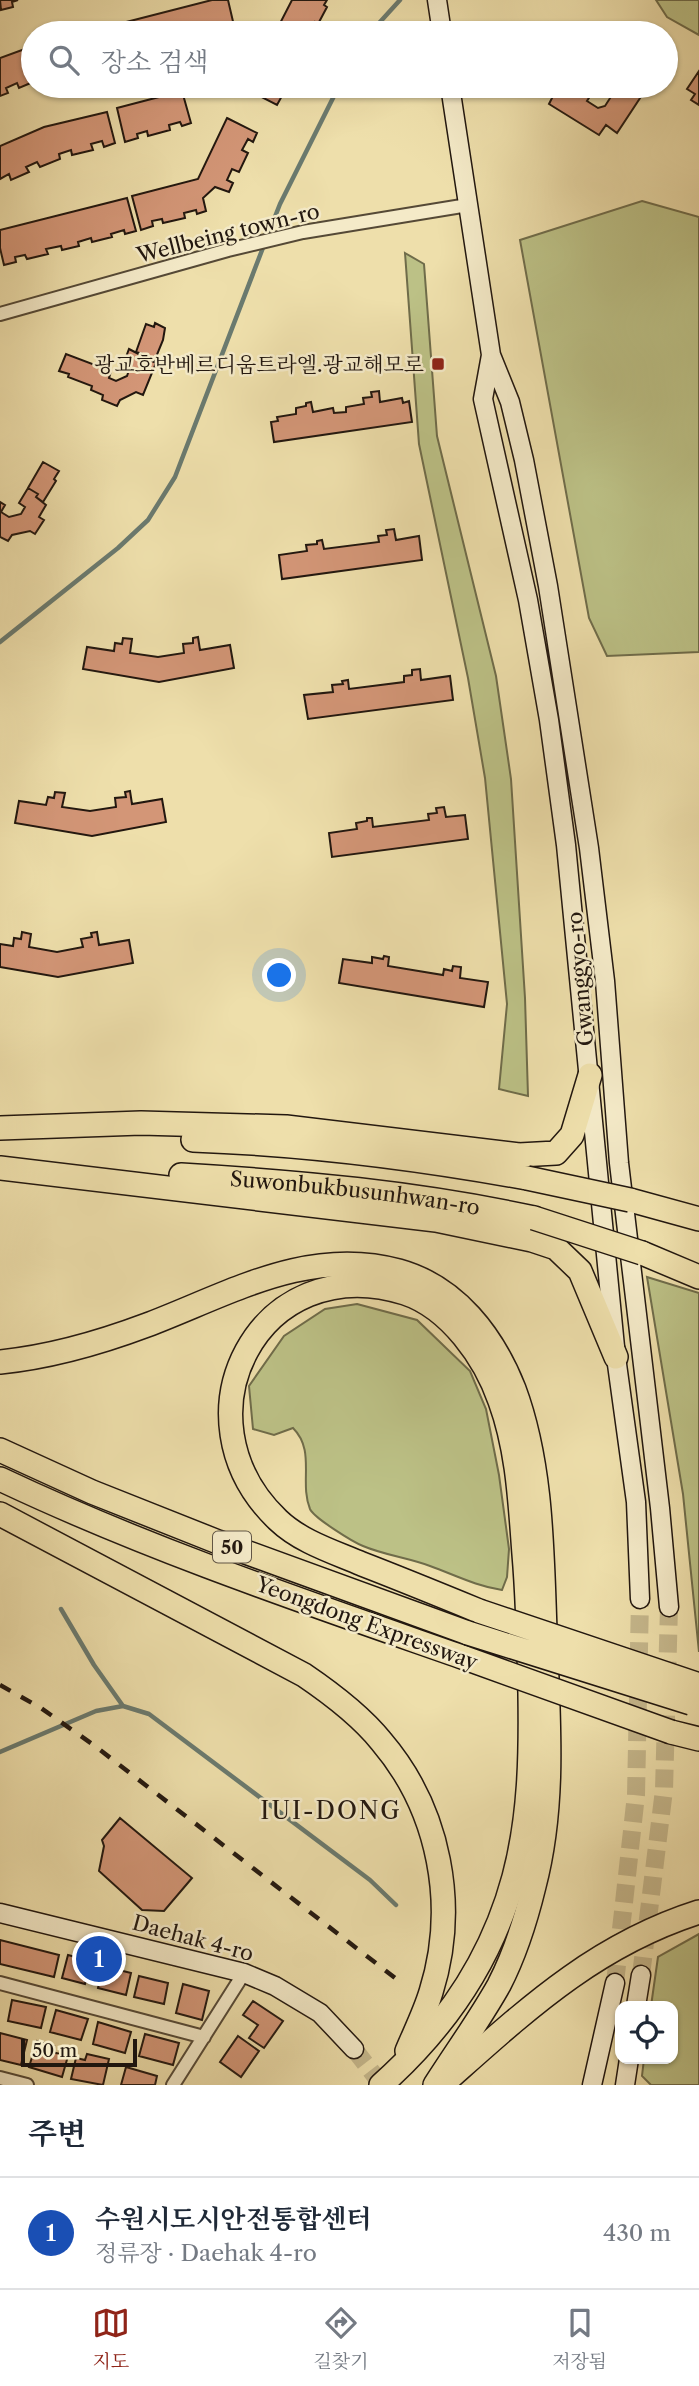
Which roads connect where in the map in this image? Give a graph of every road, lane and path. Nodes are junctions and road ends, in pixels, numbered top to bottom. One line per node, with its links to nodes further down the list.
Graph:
1 (437, 0): 2 (main road)
2 (440, 21)
3 (452, 98): 4 (main road, Gwanggyo-ro)
4 (468, 205): 5 (street, Wellbeing town-ro); 6 (main road, Gwanggyo-ro)
5 (0, 314)
6 (491, 355): 7 (main road, Gwanggyo-ro); 18 (main road, Gwanggyo-ro)
7 (590, 1075): 8 (highway); 12 (main road, Gwanggyo-ro)
8 (0, 1130): 10 (highway, Suwonbukbusunhwan-ro, bridge)
9 (0, 1167): 11 (highway, Suwonbukbusunhwan-ro, bridge); 12 (highway)
10 (699, 1219)
11 (699, 1277)
12 (617, 1357): 17 (main road, Gwanggyo-ro)
13 (0, 1362): 36 (highway)
14 (0, 1450): 19 (highway, Yeongdong Expressway / 50, bridge)
15 (0, 1479): 20 (highway, Yeongdong Expressway / 50, bridge)
16 (0, 1514): 31 (highway)
17 (640, 1599)
18 (669, 1607)
19 (696, 1698): 31 (highway, bridge)
20 (699, 1740)
21 (699, 1912): 37 (highway)
22 (0, 1913): 23 (main road, Daehak 4-ro)
23 (244, 1973): 28 (street); 29 (main road, Daehak 4-ro)
24 (641, 1975): 27 (main road)
25 (0, 1983): 28 (street)
26 (615, 1983): 38 (main road)
27 (637, 2001)
28 (204, 2037): 34 (street)
29 (354, 2049)
30 (628, 2064): 39 (main road)
31 (401, 2067): 35 (highway)
32 (0, 2078): 33 (street)
33 (27, 2085)
34 (173, 2085)
35 (381, 2085)
36 (435, 2085)
37 (441, 2085)
38 (592, 2085)
39 (625, 2085)

